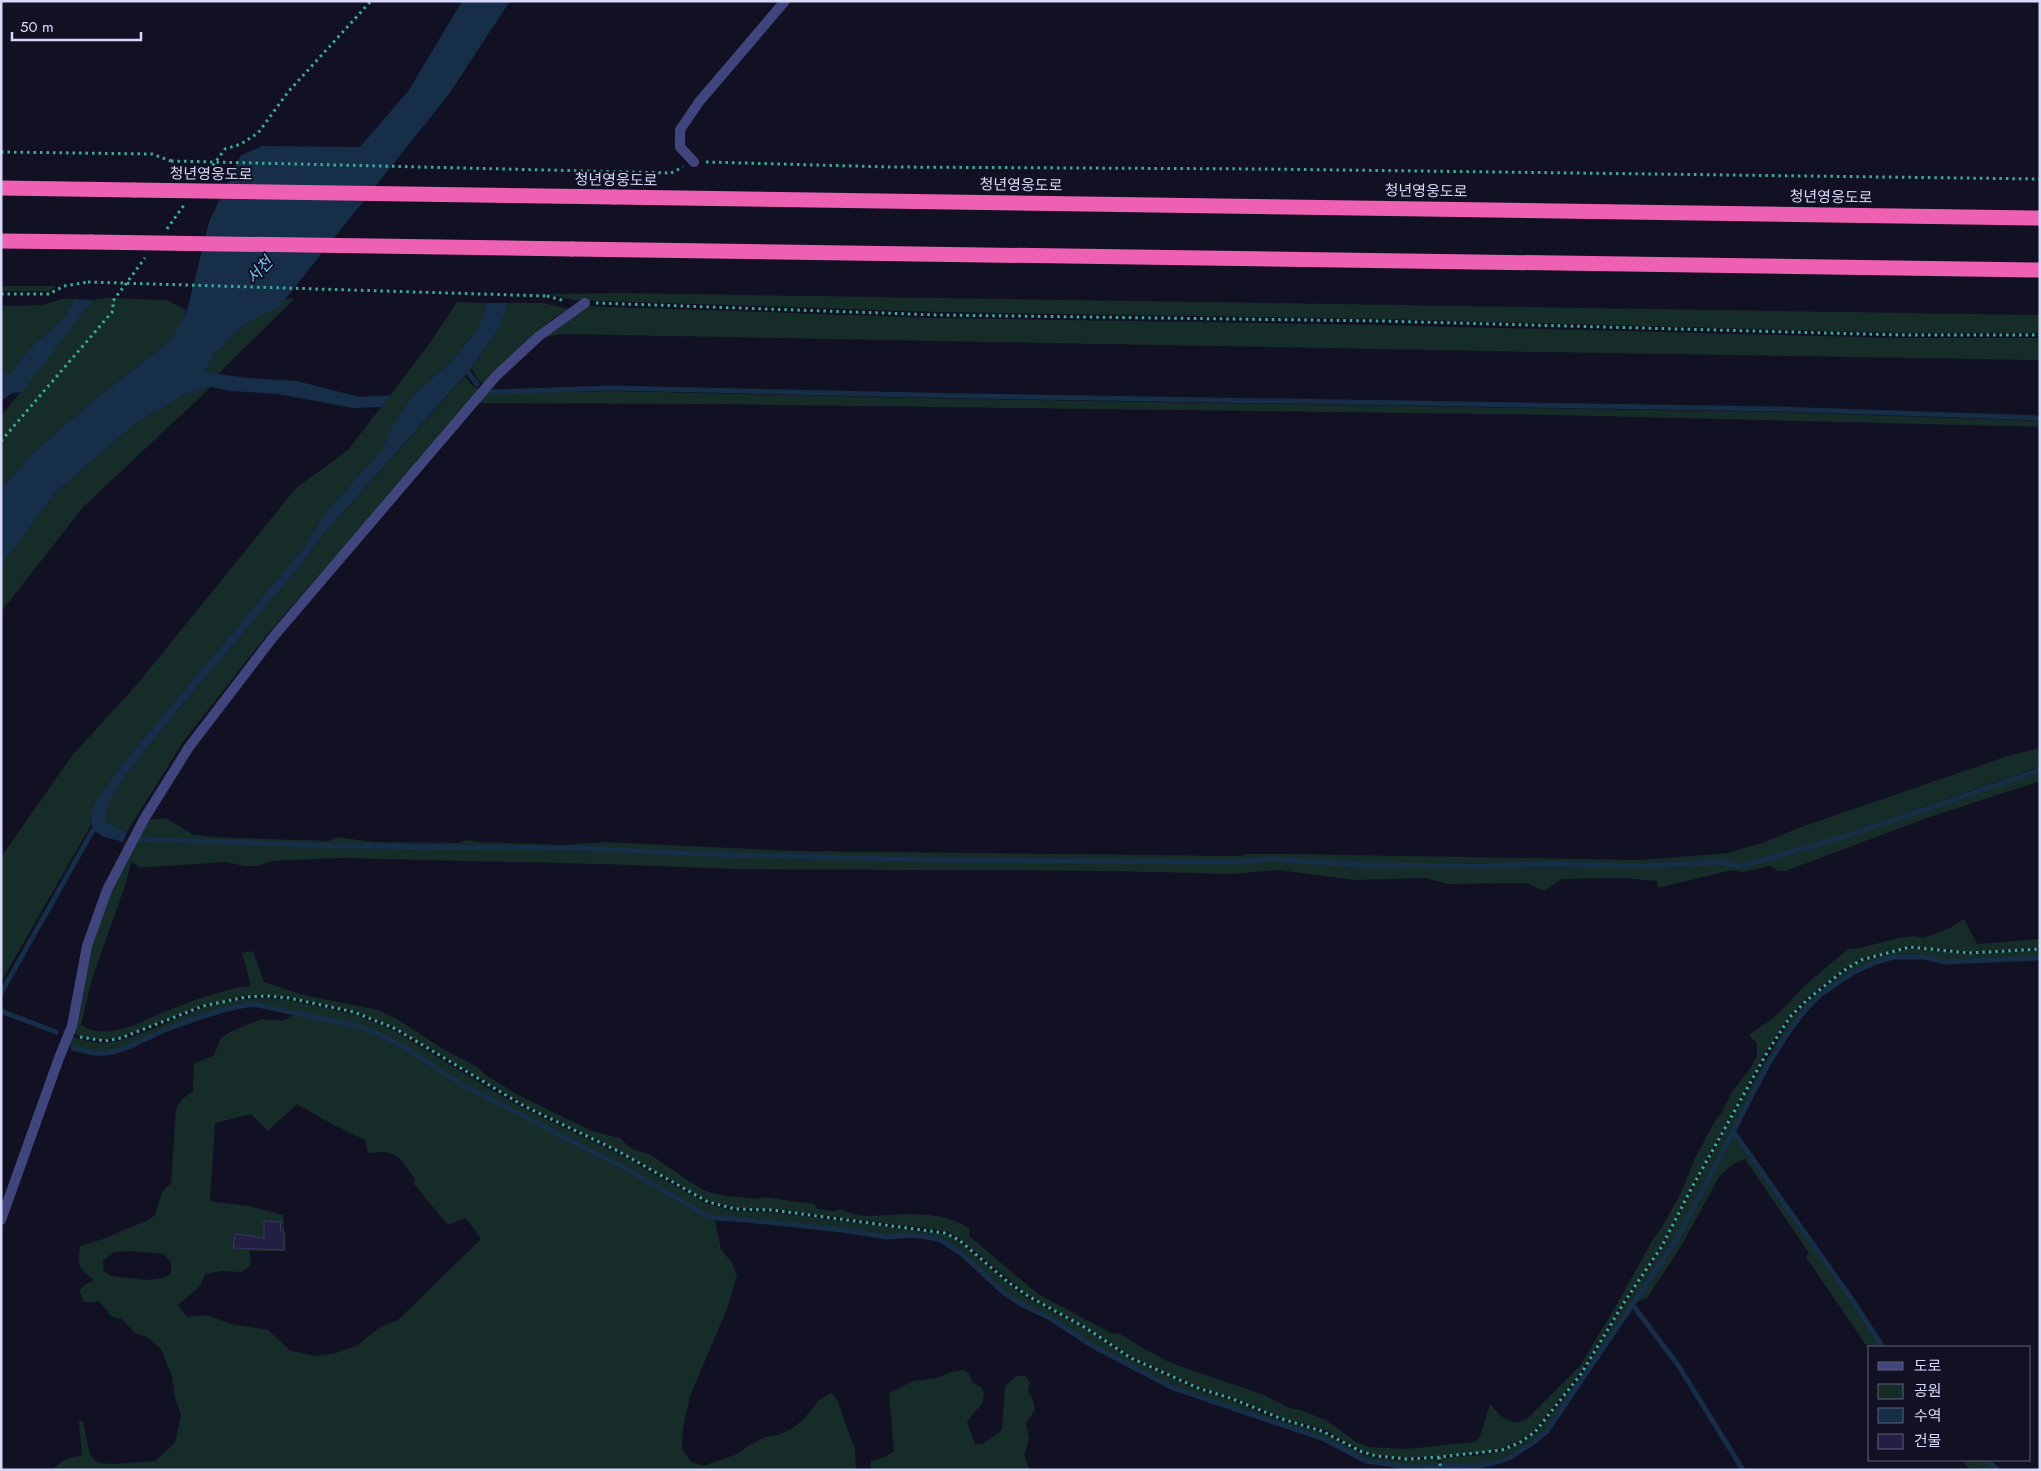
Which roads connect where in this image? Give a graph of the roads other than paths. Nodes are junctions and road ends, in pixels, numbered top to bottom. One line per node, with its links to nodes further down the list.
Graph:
1 (785, 1): 2 (street)
2 (694, 162)
3 (1, 188): 4 (highway, 청년영웅도로, bridge)
4 (2040, 218)
5 (1, 240): 6 (highway, bridge)
6 (2040, 270)
7 (585, 303): 8 (street)
8 (1, 1220)

